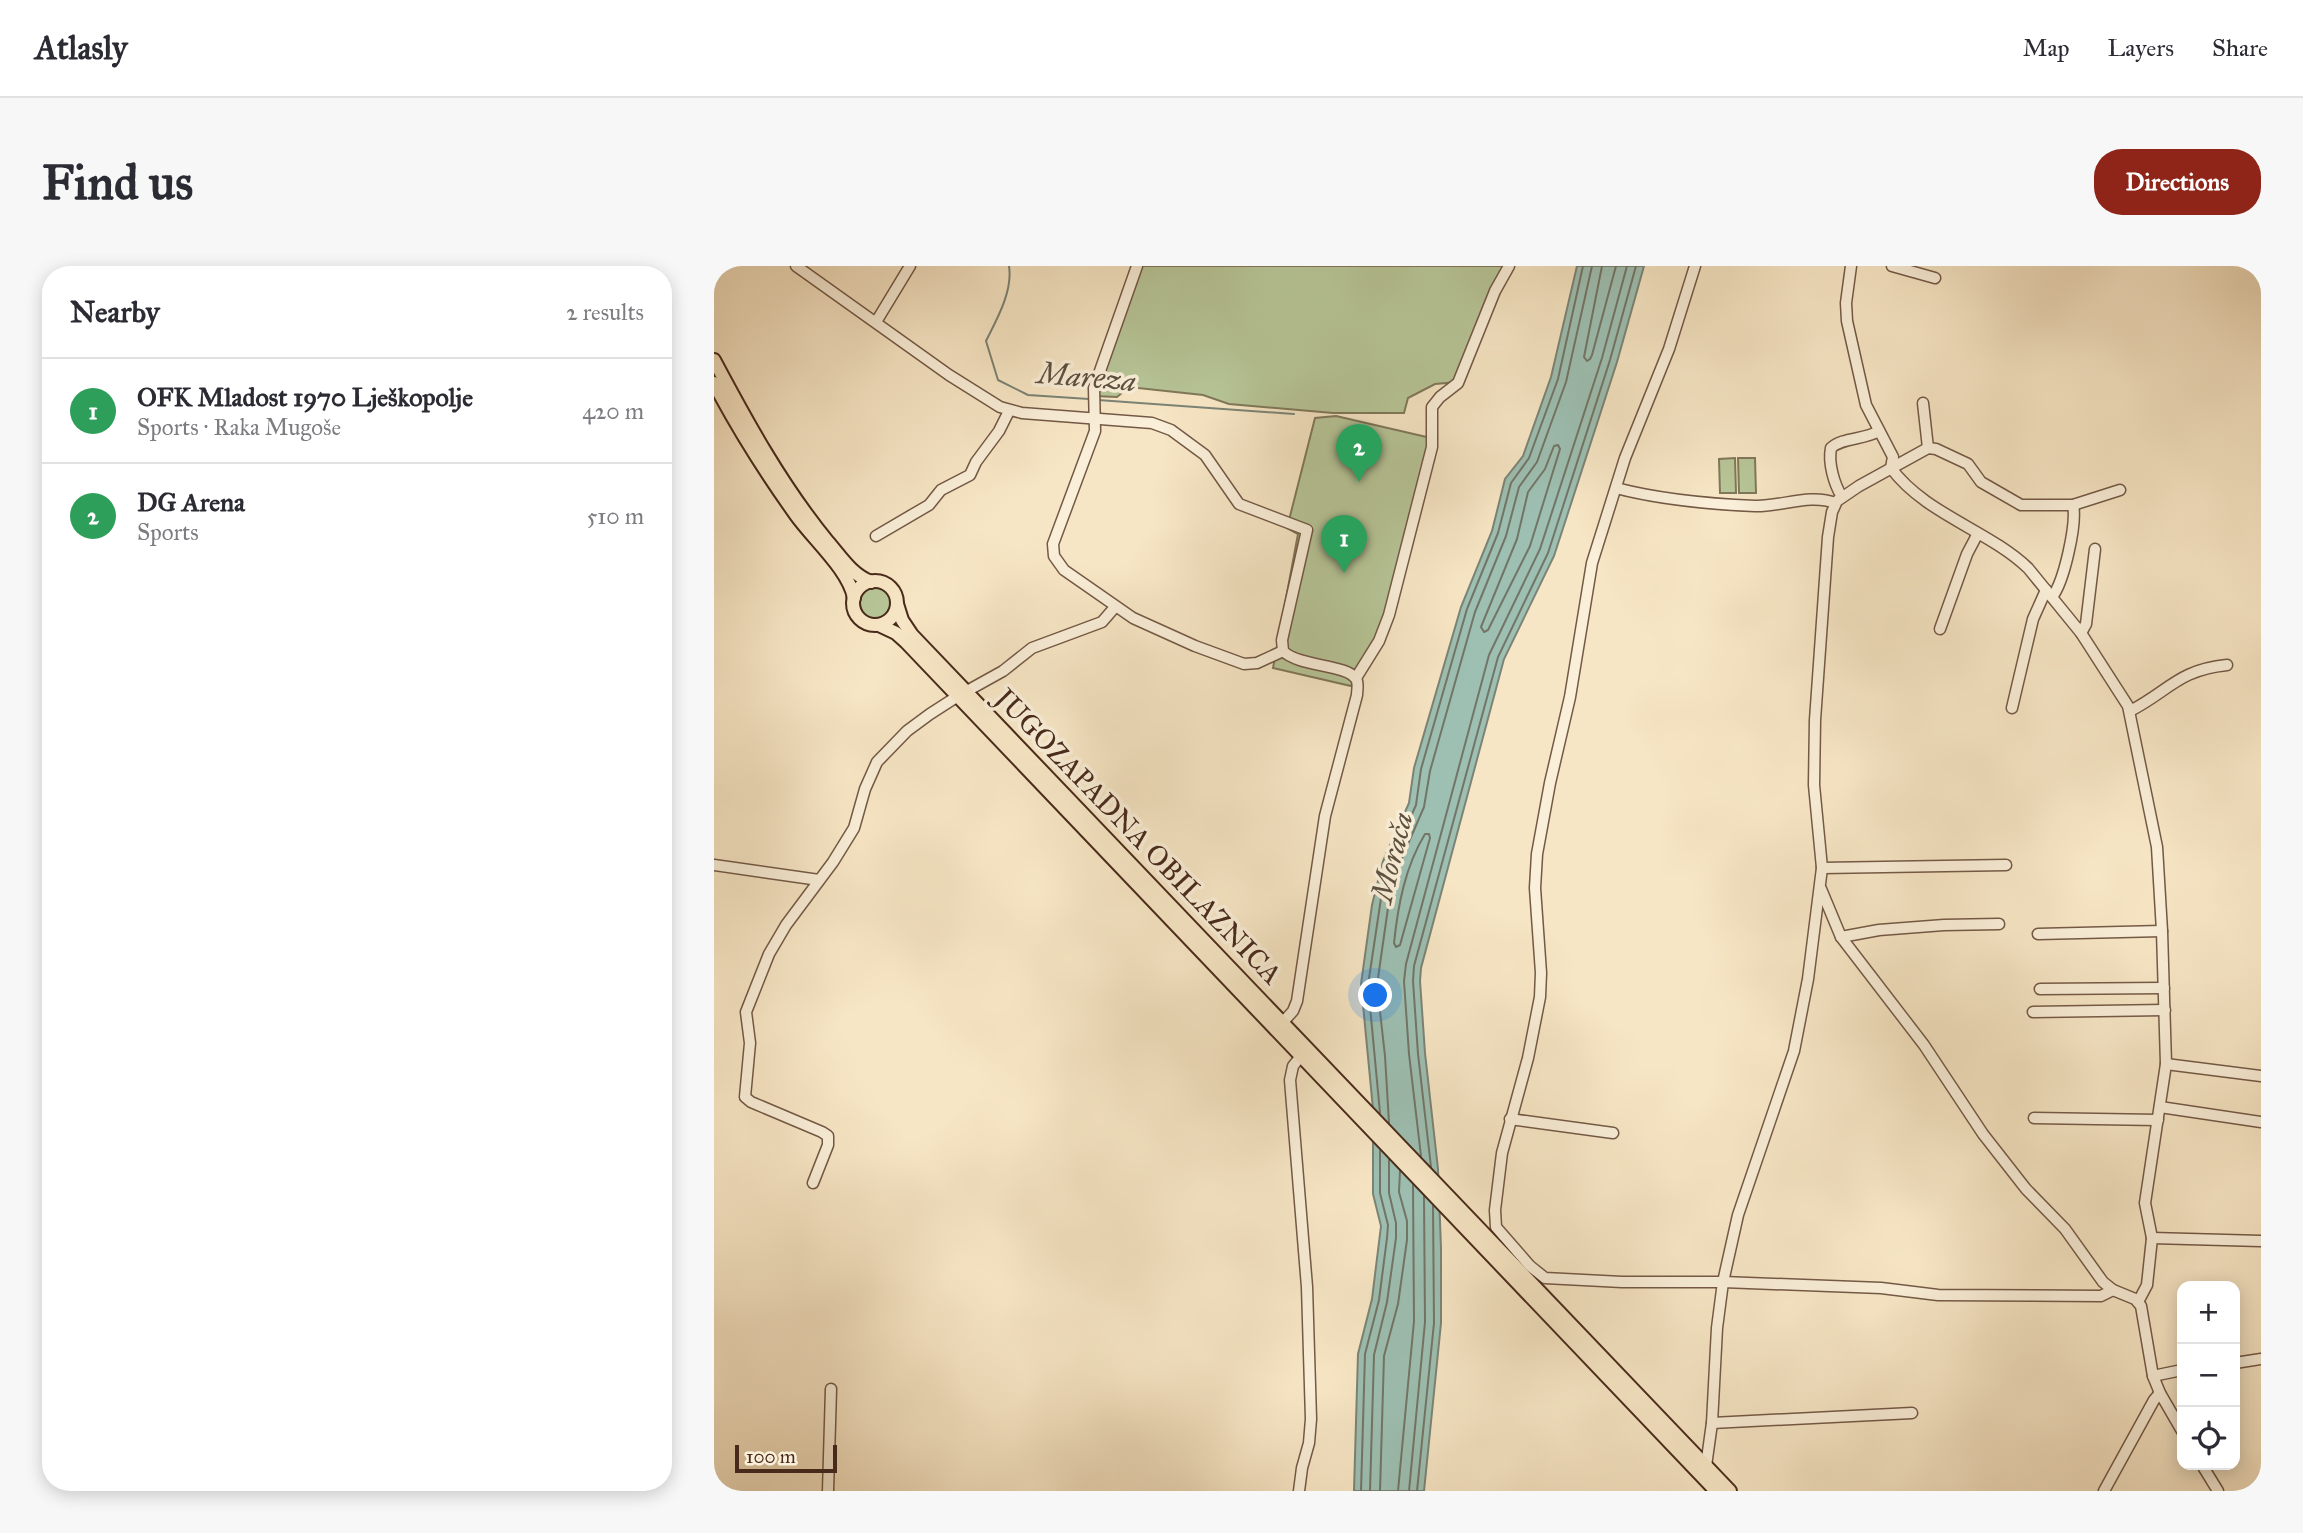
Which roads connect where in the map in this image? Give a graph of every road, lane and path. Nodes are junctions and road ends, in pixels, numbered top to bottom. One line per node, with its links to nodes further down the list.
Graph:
1 (796, 266): 9 (street)
2 (910, 266): 9 (street)
3 (1137, 266): 14 (street)
4 (1509, 266): 35 (street)
5 (1695, 266): 18 (street)
6 (1851, 266): 15 (street)
7 (1892, 266): 8 (street)
8 (1935, 278)
9 (876, 322): 13 (street)
10 (714, 360): 25 (main road)
11 (714, 383): 27 (main road)
12 (1923, 403): 16 (street)
13 (1009, 411): 14 (street); 23 (street)
14 (1094, 419): 29 (street); 33 (street)
15 (1879, 431): 17 (street); 20 (street)
16 (1928, 448): 17 (street); 21 (street)
17 (1891, 468): 20 (street); 22 (street)
18 (1616, 488): 20 (street); 59 (street)
19 (2120, 489): 21 (street)
20 (1839, 500): 41 (street)
21 (2073, 505): 26 (street)
22 (1978, 535): 26 (street); 31 (street)
23 (876, 536)
24 (2095, 549): 32 (street)
25 (871, 582): 27 (main road); 28 (main road)
26 (2049, 594): 32 (street); 37 (street)
27 (854, 598): 30 (main road)
28 (897, 604): 30 (main road); 36 (main road, JUGOZAPADNA OBILAZNICA)
29 (1115, 607): 33 (street); 36 (street)
30 (879, 625): 36 (main road, JUGOZAPADNA OBILAZNICA)
31 (1940, 629)
32 (2081, 633): 38 (street)
33 (1283, 651): 35 (street)
34 (2227, 665): 38 (street)
35 (1356, 678): 52 (street)
36 (962, 694): 42 (street); 52 (main road, JUGOZAPADNA OBILAZNICA); 53 (main road, JUGOZAPADNA OBILAZNICA)
37 (2012, 708)
38 (2130, 712): 45 (street)
39 (714, 865): 42 (street)
40 (2006, 865): 41 (street)
41 (1822, 868): 43 (street)
42 (819, 880): 63 (street)
43 (1820, 886): 47 (street); 66 (street)
44 (1999, 924): 47 (street)
45 (2162, 931): 46 (street); 48 (street)
46 (2038, 934)
47 (1841, 937): 67 (street)
48 (2164, 988): 49 (street); 50 (street)
49 (2040, 989)
50 (2165, 1010): 51 (street); 54 (street)
51 (2033, 1012)
52 (1283, 1022): 56 (main road, JUGOZAPADNA OBILAZNICA)
53 (1301, 1056): 56 (main road, JUGOZAPADNA OBILAZNICA); 81 (street)
54 (2165, 1064): 55 (street); 57 (street)
55 (2261, 1076)
56 (1350, 1100): 79 (main road)
57 (2160, 1107): 60 (street); 61 (street)
58 (2034, 1118): 60 (street)
59 (1510, 1119): 62 (street); 66 (street)
60 (2158, 1120): 64 (street)
61 (2261, 1122)
62 (1613, 1133)
63 (813, 1183)
64 (2152, 1238): 65 (street); 68 (street)
65 (2261, 1241)
66 (1723, 1282): 67 (street); 77 (street)
67 (2113, 1290): 68 (street)
68 (2138, 1302): 72 (street)
69 (2261, 1359): 70 (street)
70 (2240, 1362)
71 (2177, 1371): 72 (street)
72 (2153, 1376): 74 (street)
73 (831, 1389): 80 (street)
74 (2160, 1393): 76 (street); 84 (street)
75 (1912, 1413): 77 (street)
76 (2177, 1422)
77 (1712, 1423): 79 (street)
78 (2206, 1470): 85 (street)
79 (1704, 1478): 82 (main road); 83 (main road)
80 (828, 1491)
81 (1299, 1491)
82 (1716, 1491)
83 (1730, 1491)
84 (2104, 1491)
85 (2218, 1491)

